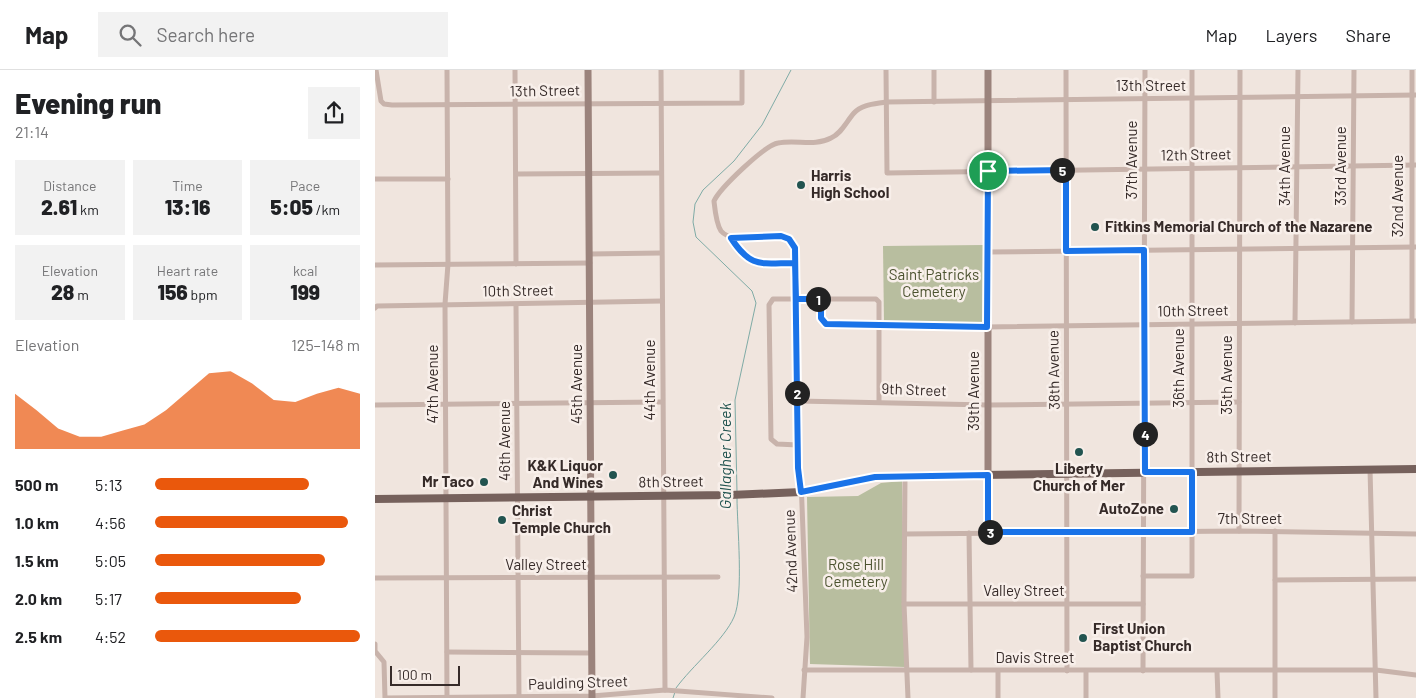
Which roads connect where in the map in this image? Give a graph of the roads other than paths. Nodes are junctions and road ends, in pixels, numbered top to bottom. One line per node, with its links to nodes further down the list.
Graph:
1 (447, 70): 29 (street, 47th Avenue)
2 (515, 70): 30 (street)
3 (588, 70): 27 (street, 45th Avenue)
4 (661, 70): 28 (street, 44th Avenue)
5 (742, 70): 28 (street, 13th Street)
6 (885, 70): 25 (street)
7 (934, 70): 26 (street)
8 (988, 70): 24 (street, 39th Avenue)
9 (1066, 70): 23 (street, 38th Avenue)
10 (1145, 70): 20 (street, 37th Avenue)
11 (1193, 70): 21 (street, 36th Avenue)
12 (1240, 70): 22 (street, 35th Avenue)
13 (1298, 70): 19 (street, 34th Avenue)
14 (1354, 70): 18 (street, 33rd Avenue)
15 (1411, 70): 17 (street, 32nd Avenue)
16 (375, 71): 29 (street, 13th Street)
17 (1414, 95): 18 (street, 13th Street); 31 (street, 32nd Avenue)
18 (1354, 96): 19 (street, 13th Street); 33 (street, 33rd Avenue)
19 (1298, 97): 22 (street, 13th Street); 32 (street, 34th Avenue)
20 (1145, 98): 21 (street, 13th Street); 23 (street, 13th Street); 35 (street, 37th Avenue)
21 (1193, 98): 22 (street, 13th Street); 36 (street, 36th Avenue)
22 (1240, 98): 34 (street, 35th Avenue)
23 (1066, 100): 24 (street, 13th Street); 37 (street, 38th Avenue)
24 (989, 101): 26 (street, 13th Street); 38 (street, 39th Avenue)
25 (886, 102): 26 (street, 13th Street); 38 (street, 12th Street); 44 (street)
26 (934, 102)
27 (588, 103): 28 (street, 13th Street); 30 (street, 13th Street); 41 (street, 45th Avenue)
28 (661, 103): 39 (street, 44th Avenue)
29 (448, 104): 30 (street, 13th Street); 43 (street, 47th Avenue)
30 (516, 104): 40 (street)
31 (1413, 165): 33 (street, 12th Street); 46 (street, 32nd Avenue)
32 (1298, 166): 33 (street, 12th Street); 34 (street, 12th Street); 47 (street, 34th Avenue)
33 (1353, 166): 45 (street, 33rd Avenue)
34 (1240, 167): 36 (street, 12th Street); 48 (street, 35th Avenue)
35 (1145, 168): 36 (street, 12th Street); 37 (street, 12th Street); 49 (street, 37th Avenue)
36 (1192, 168): 50 (street, 36th Avenue)
37 (1066, 170): 38 (street, 12th Street); 51 (street, 38th Avenue)
38 (988, 171): 52 (street, 39th Avenue)
39 (661, 173): 41 (street); 53 (street, 44th Avenue)
40 (517, 174): 41 (street); 58 (street)
41 (589, 174): 54 (street, 45th Avenue)
42 (375, 179): 43 (street)
43 (448, 179): 57 (street, 47th Avenue)
44 (731, 238): 56 (street); 56 (street, 42nd Avenue)
45 (1353, 247): 46 (street); 47 (street); 68 (street, 33rd Avenue)
46 (1413, 247): 67 (street, 32nd Avenue)
47 (1298, 248): 48 (street); 70 (street, 34th Avenue)
48 (1240, 249): 50 (street); 69 (street, 35th Avenue)
49 (1144, 250): 50 (street); 51 (street); 71 (street, 37th Avenue)
50 (1192, 250): 72 (street, 36th Avenue)
51 (1066, 251): 52 (street); 73 (street, 38th Avenue)
52 (988, 252): 75 (street, 39th Avenue)
53 (661, 253): 54 (street); 62 (street, 44th Avenue)
54 (590, 254): 55 (street, 45th Avenue)
55 (590, 263): 58 (street); 63 (street, 45th Avenue)
56 (795, 263): 60 (street, 42nd Avenue)
57 (448, 264): 58 (street); 59 (street); 64 (street, 47th Avenue)
58 (516, 264)
59 (375, 265)
60 (796, 299): 61 (street); 76 (street, 42nd Avenue); 88 (street)
61 (821, 299): 74 (street, 10th Street); 74 (street)
62 (662, 301): 63 (street, 10th Street); 77 (street, 44th Avenue)
63 (590, 302): 65 (street, 10th Street); 85 (street, 45th Avenue)
64 (445, 304): 65 (street, 10th Street); 66 (street, 10th Street); 83 (street, 47th Avenue)
65 (516, 304): 84 (street, 46th Avenue)
66 (375, 308)
67 (1414, 321): 68 (street, 10th Street)
68 (1352, 322): 70 (street, 10th Street)
69 (1240, 323): 70 (street, 10th Street); 72 (street, 10th Street); 80 (street, 35th Avenue)
70 (1295, 323)
71 (1144, 324): 72 (street, 10th Street); 73 (street, 10th Street); 81 (street, 37th Avenue)
72 (1192, 324): 79 (street, 36th Avenue)
73 (1065, 325): 75 (street, 10th Street); 86 (street, 38th Avenue)
74 (879, 326): 75 (street, 10th Street); 78 (street)
75 (987, 327): 87 (street, 39th Avenue)
76 (797, 401): 78 (street, 9th Street); 88 (street, 42nd Avenue)
77 (662, 402): 85 (street); 98 (street, 44th Avenue)
78 (879, 402): 87 (street, 9th Street)
79 (1192, 402): 80 (street, 9th Street); 81 (street, 9th Street); 93 (street, 36th Avenue)
80 (1239, 402): 91 (street, 35th Avenue)
81 (1144, 403): 86 (street, 9th Street); 92 (street, 37th Avenue)
82 (375, 404): 83 (street)
83 (445, 404): 84 (street); 101 (street, 47th Avenue)
84 (517, 404): 85 (street); 99 (street, 46th Avenue)
85 (591, 404): 100 (street, 45th Avenue)
86 (1067, 404): 87 (street, 9th Street); 94 (street, 38th Avenue)
87 (988, 405): 95 (street, 39th Avenue)
88 (798, 445): 97 (street, 42nd Avenue)
89 (1416, 469): 90 (main road, 8th Street)
90 (1370, 470): 91 (main road, 8th Street); 109 (street)
91 (1239, 471): 93 (main road, 8th Street); 103 (street, 35th Avenue)
92 (1145, 472): 93 (main road, 8th Street); 94 (main road, 8th Street); 107 (street, 37th Avenue)
93 (1192, 472): 108 (street, 36th Avenue)
94 (1067, 474): 95 (main road, 8th Street); 106 (street, 38th Avenue)
95 (988, 475): 96 (main road, 8th Street); 105 (street, 39th Avenue)
96 (905, 476): 97 (main road, 8th Street); 111 (street)
97 (801, 492): 98 (main road, 8th Street); 132 (street, 42nd Avenue)
98 (663, 496): 100 (main road, 8th Street); 114 (street, 44th Avenue)
99 (518, 497): 100 (main road, 8th Street); 101 (main road, 8th Street); 118 (street, 46th Avenue)
100 (591, 497): 119 (street, 45th Avenue)
101 (446, 498): 102 (main road, 8th Street); 117 (street, 47th Avenue)
102 (375, 499)
103 (1239, 531): 104 (street, 7th Street); 108 (street, 7th Street)
104 (1275, 531): 109 (street, 7th Street); 122 (street)
105 (988, 532): 106 (street, 7th Street); 110 (street, 7th Street)
106 (1067, 532): 107 (street, 7th Street); 124 (street, 38th Avenue)
107 (1143, 532): 108 (street, 7th Street); 113 (street, 37th Avenue)
108 (1192, 532): 113 (street, 36th Avenue)
109 (1371, 532): 112 (street, 7th Street); 120 (street)
110 (969, 533): 111 (street, 7th Street); 123 (street)
111 (905, 534): 125 (street)
112 (1416, 534)
113 (1143, 576): 126 (street, 37th Avenue)
114 (664, 577): 115 (street, Valley Street); 119 (street, Valley Street); 143 (street, 44th Avenue)
115 (717, 577)
116 (375, 578): 117 (street, Valley Street)
117 (446, 578): 118 (street, Valley Street); 129 (street, 47th Avenue)
118 (518, 578): 119 (street, Valley Street); 130 (street, 46th Avenue)
119 (592, 578): 131 (street, 45th Avenue)
120 (1372, 578): 121 (street); 122 (street); 134 (street)
121 (1416, 579)
122 (1275, 580): 141 (street)
123 (970, 603): 124 (street, Valley Street); 125 (street, Valley Street); 133 (street)
124 (1067, 603): 126 (street, Valley Street); 137 (street, 38th Avenue)
125 (904, 604): 135 (street)
126 (1143, 604): 139 (street, 37th Avenue)
127 (375, 644): 128 (street)
128 (375, 651): 148 (street)
129 (447, 652): 130 (street); 149 (street, 47th Avenue)
130 (519, 653): 131 (street); 146 (street, 46th Avenue)
131 (592, 653): 147 (street, 45th Avenue)
132 (803, 670): 135 (street, Davis Street); 151 (street, 42nd Avenue)
133 (971, 670): 135 (street, Davis Street); 136 (street, Davis Street)
134 (1376, 670): 141 (street, Davis Street); 142 (street, Davis Street); 157 (street)
135 (908, 671): 152 (street)
136 (998, 671): 137 (street, Davis Street); 153 (street)
137 (1067, 671): 138 (street, Davis Street)
138 (1086, 671): 139 (street, Davis Street); 154 (street)
139 (1143, 671): 140 (street, Davis Street)
140 (1217, 671): 141 (street, Davis Street); 155 (street)
141 (1275, 672): 156 (street)
142 (1416, 675)
143 (668, 690): 144 (street, Paulding Street); 147 (street, Paulding Street)
144 (692, 695): 145 (street, Paulding Street)
145 (727, 696): 150 (street, Paulding Street)
146 (519, 697): 147 (street, Paulding Street); 149 (street, Paulding Street)
147 (592, 697)
148 (385, 698): 149 (street, Paulding Street)
149 (447, 698)
150 (772, 698)
151 (803, 698)
152 (908, 698)
153 (998, 698)
154 (1086, 698)
155 (1217, 698)
156 (1275, 698)
157 (1376, 698)

